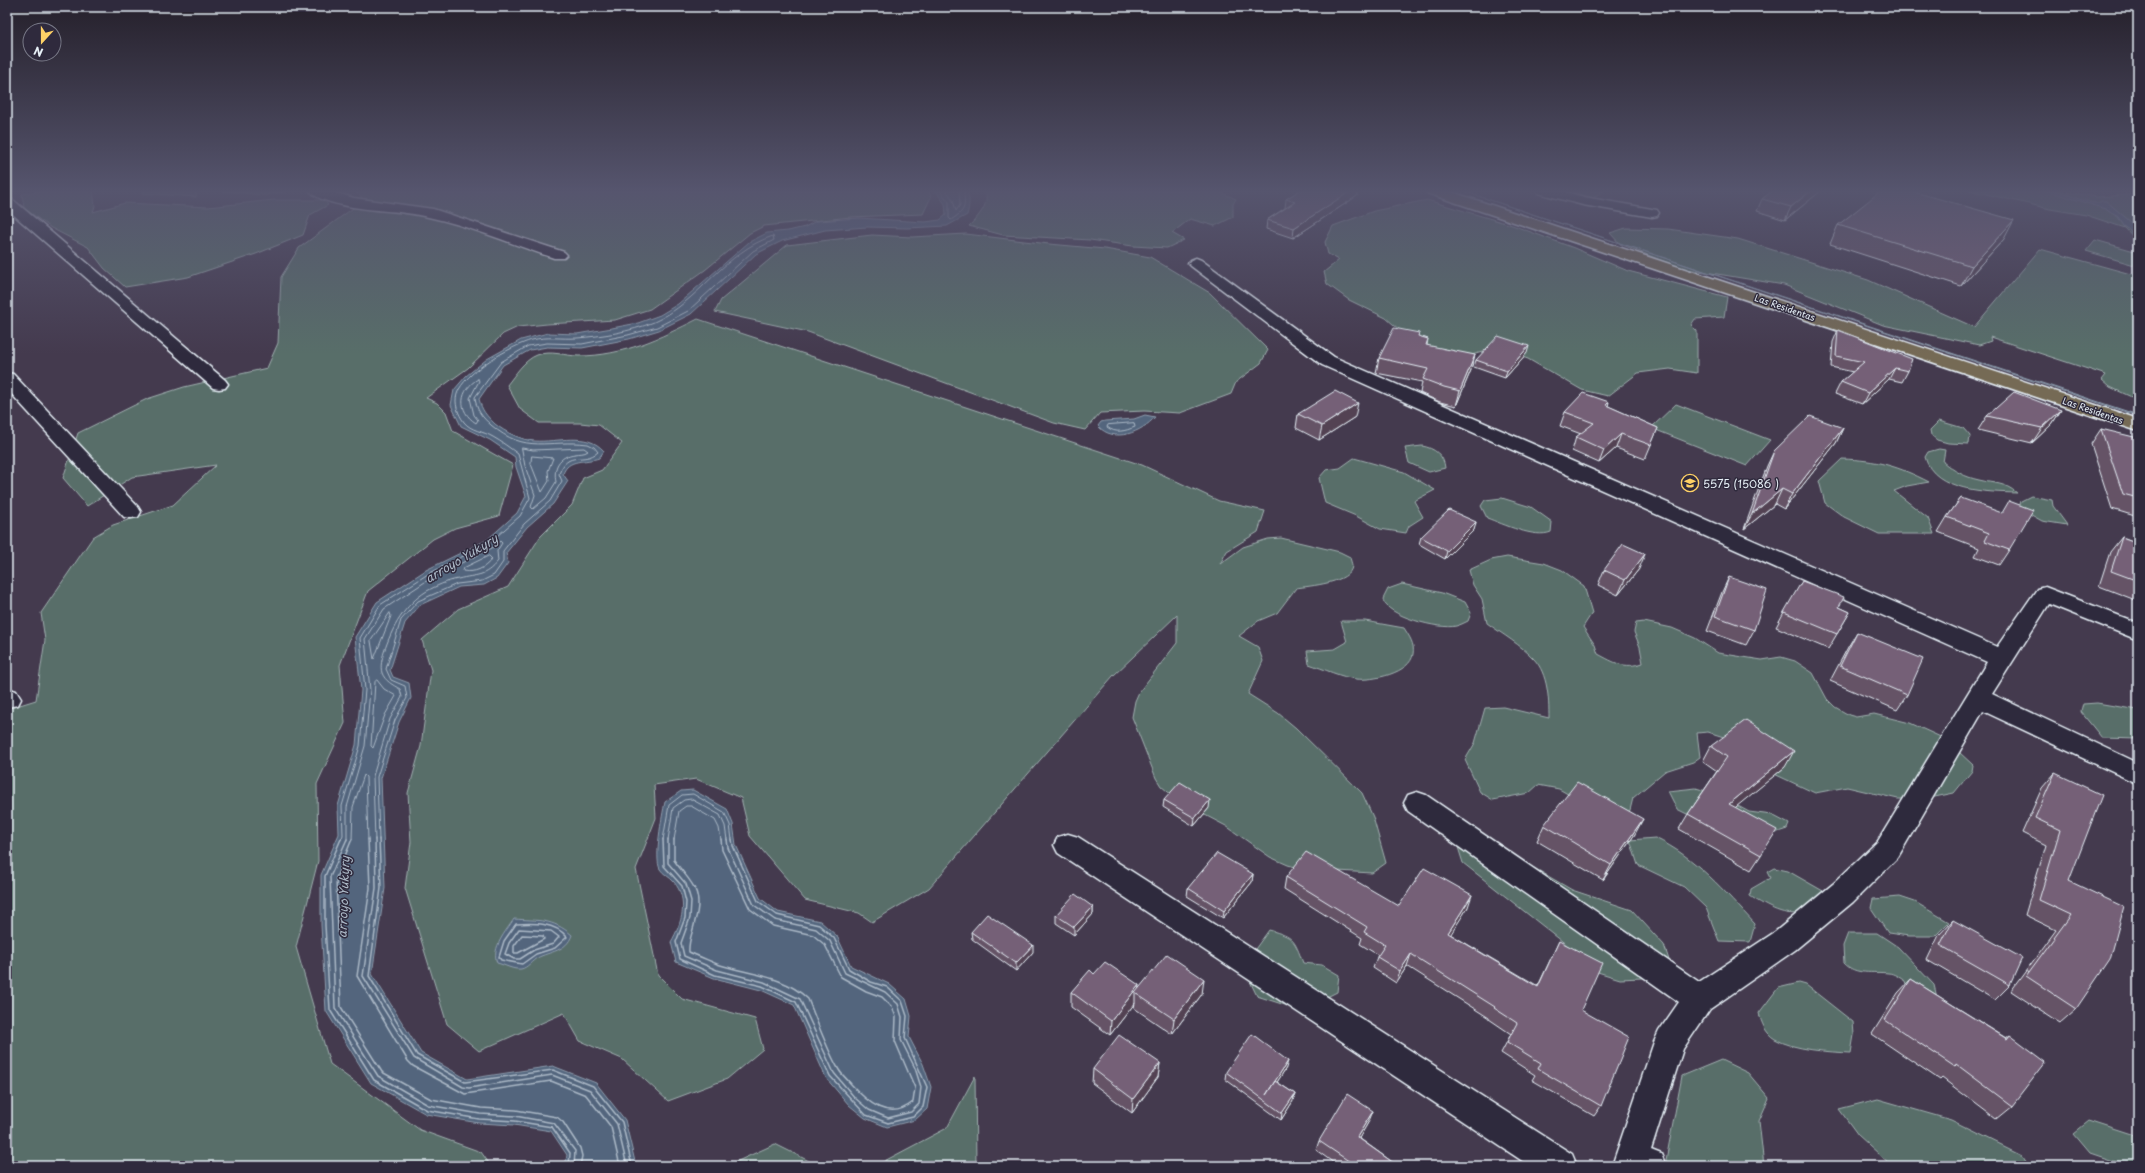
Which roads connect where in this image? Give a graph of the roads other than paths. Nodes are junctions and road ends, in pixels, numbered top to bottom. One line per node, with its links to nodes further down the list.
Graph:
1 (57, 245): 7 (street)
2 (528, 245): 4 (street)
3 (1596, 245): 8 (main road, Las Residentas)
4 (559, 255)
5 (1196, 263): 11 (street)
6 (7, 378): 9 (street)
7 (219, 384)
8 (2138, 425)
9 (131, 512)
10 (2138, 632): 11 (street)
11 (2000, 659): 12 (street)
12 (1978, 698): 13 (street); 16 (street)
13 (2138, 774)
14 (1417, 803): 16 (street)
15 (1068, 845): 18 (street)
16 (1699, 999): 17 (street)
17 (1636, 1163)
18 (1560, 1166)

